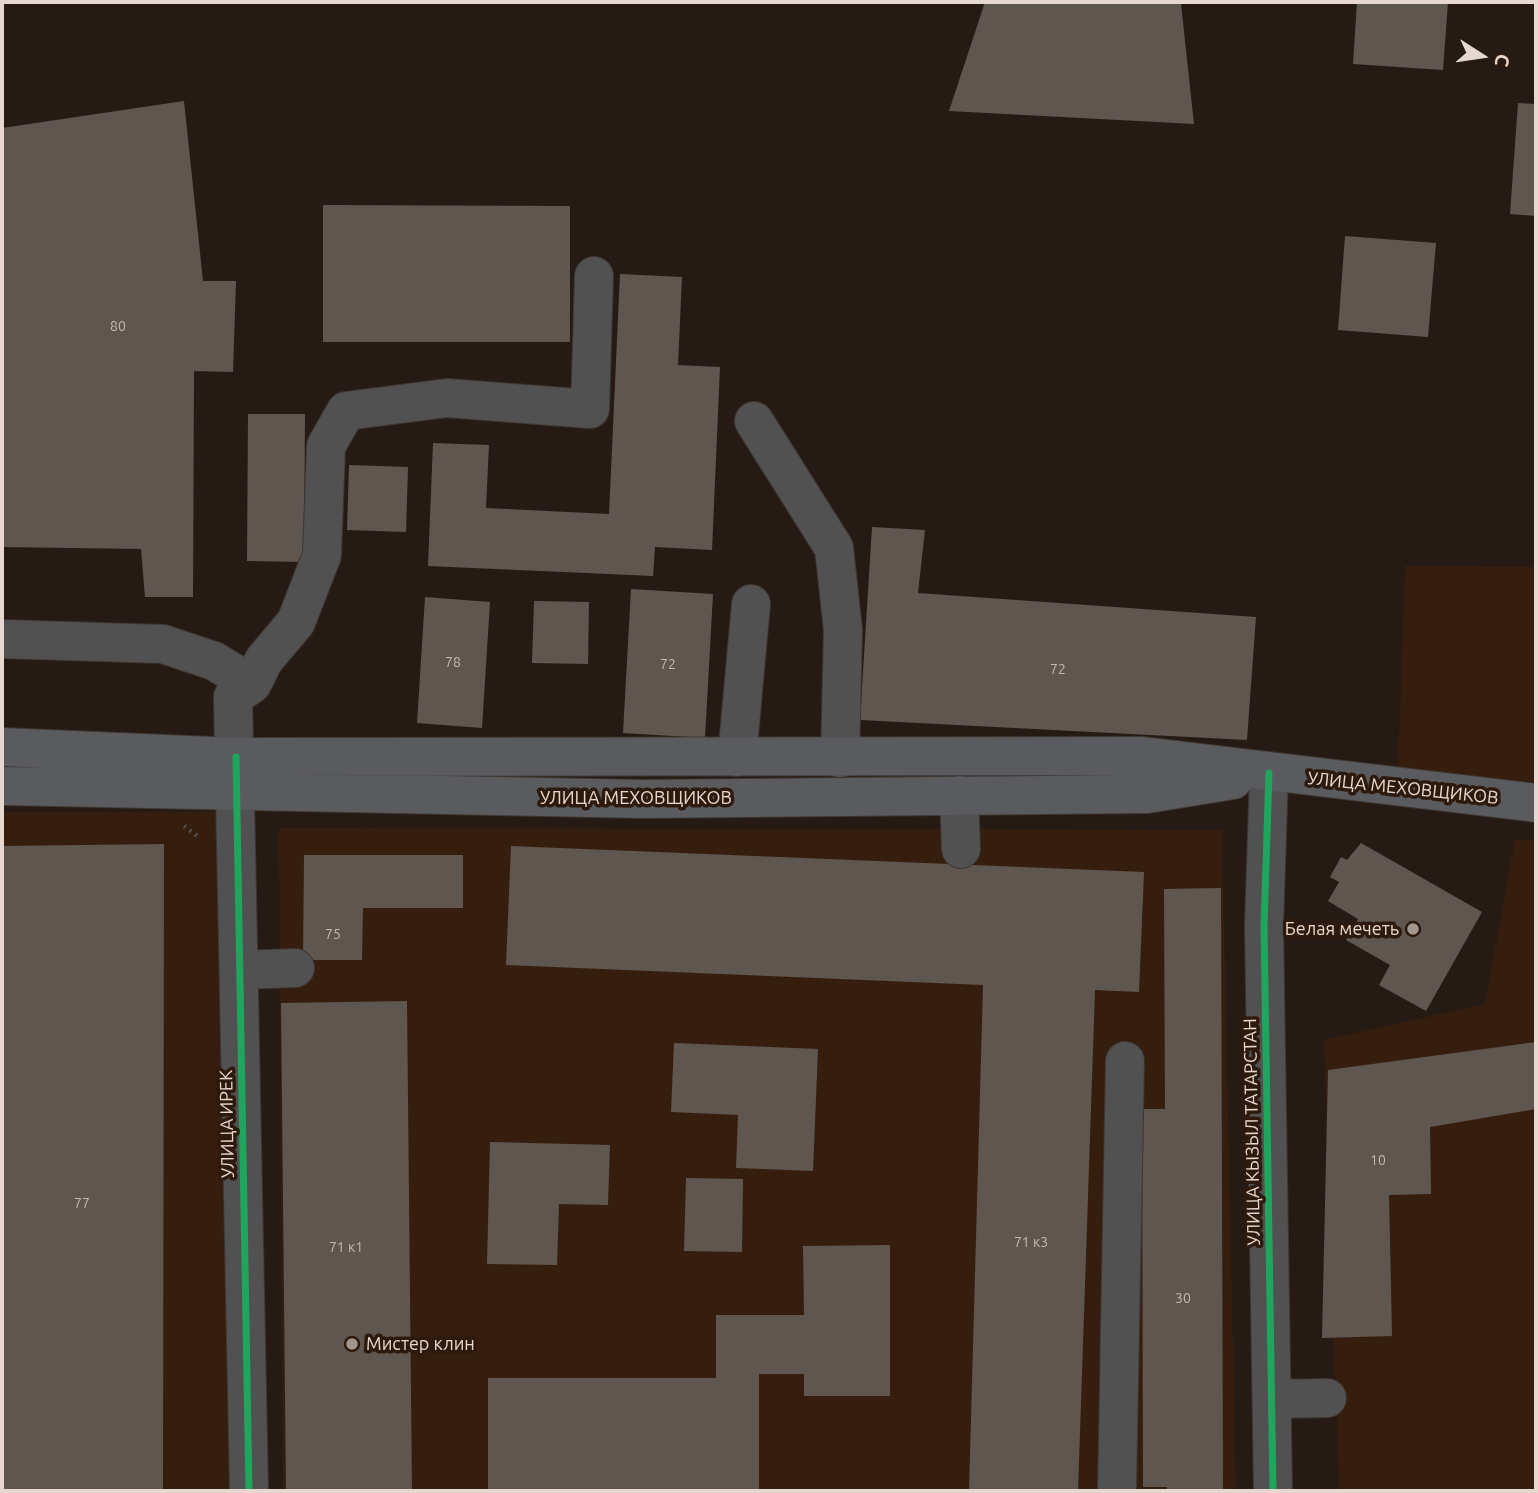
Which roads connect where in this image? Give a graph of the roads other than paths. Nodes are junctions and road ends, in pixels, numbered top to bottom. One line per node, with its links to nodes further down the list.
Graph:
1 (594, 276): 5 (street)
2 (754, 421): 8 (street)
3 (751, 604): 7 (street)
4 (2, 639): 5 (street)
5 (251, 684): 10 (street, УЛИЦА ИРЕК)
6 (2, 747): 10 (main road, УЛИЦА МЕХОВЩИКОВ)
7 (737, 757): 8 (main road, УЛИЦА МЕХОВЩИКОВ); 10 (main road, УЛИЦА МЕХОВЩИКОВ)
8 (840, 758): 9 (main road, УЛИЦА МЕХОВЩИКОВ)
9 (1269, 773): 12 (main road, УЛИЦА МЕХОВЩИКОВ); 13 (main road, УЛИЦА МЕХОВЩИКОВ); 18 (street, УЛИЦА КЫЗЫЛ ТАТАРСТАН)
10 (236, 775): 11 (main road, УЛИЦА МЕХОВЩИКОВ); 12 (main road, УЛИЦА МЕХОВЩИКОВ); 16 (street, УЛИЦА ИРЕК)
11 (2, 786)
12 (959, 795): 14 (street)
13 (1536, 803)
14 (961, 849)
15 (295, 968): 16 (street)
16 (240, 970): 20 (street, УЛИЦА ИРЕК)
17 (1125, 1061): 21 (street)
18 (1272, 1398): 19 (street); 22 (street, УЛИЦА КЫЗЫЛ ТАТАРСТАН)
19 (1327, 1398)
20 (249, 1491)
21 (1117, 1491)
22 (1273, 1491)

